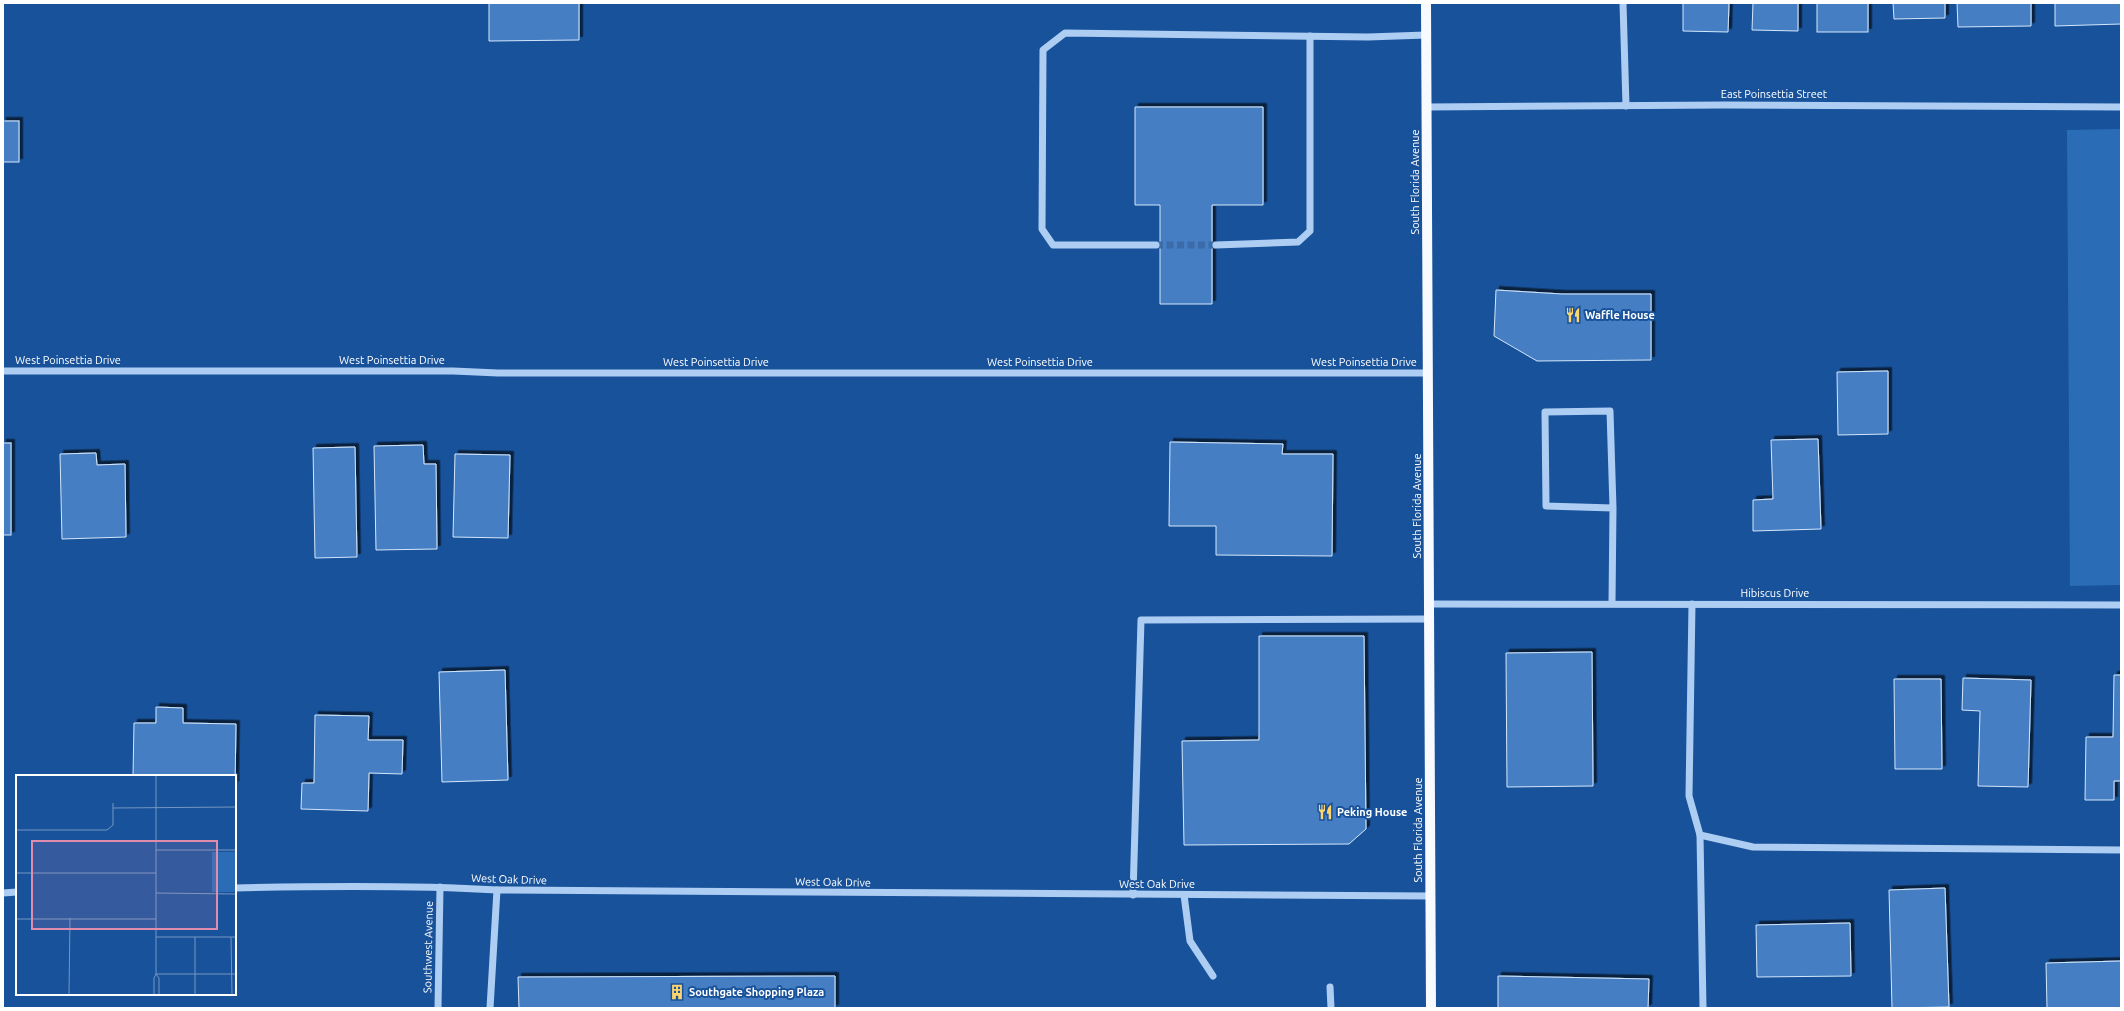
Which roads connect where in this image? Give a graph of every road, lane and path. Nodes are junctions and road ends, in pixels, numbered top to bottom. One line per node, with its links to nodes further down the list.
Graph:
1 (1426, 3): 3 (main road, South Florida Avenue)
2 (1624, 3): 5 (street)
3 (1426, 35): 4 (street); 6 (main road, South Florida Avenue)
4 (1310, 36): 8 (street); 9 (street)
5 (1626, 106): 6 (street, East Poinsettia Street); 7 (street, East Poinsettia Street)
6 (1427, 107): 11 (main road, South Florida Avenue)
7 (2121, 107)
8 (1156, 246)
9 (1216, 246)
10 (3, 371): 11 (street, West Poinsettia Drive)
11 (1428, 373): 14 (main road, South Florida Avenue)
12 (1613, 508): 12 (street); 13 (street)
13 (1612, 603): 14 (street, Hibiscus Drive); 15 (street, Hibiscus Drive)
14 (1430, 604): 17 (main road, South Florida Avenue)
15 (1692, 604): 16 (street, Hibiscus Drive); 18 (street)
16 (2121, 605)
17 (1430, 619): 25 (street); 27 (main road, South Florida Avenue)
18 (1700, 835): 19 (street); 34 (street)
19 (2121, 850)
20 (440, 887): 21 (street, West Oak Drive); 22 (street, West Oak Drive); 30 (street, Southwest Avenue)
21 (236, 888)
22 (497, 890): 25 (street, West Oak Drive); 31 (street)
23 (3, 892): 24 (street)
24 (16, 892)
25 (1133, 895): 26 (street, West Oak Drive)
26 (1184, 895): 27 (street, West Oak Drive); 28 (street)
27 (1431, 896): 33 (main road, South Florida Avenue)
28 (1214, 976)
29 (1330, 987): 32 (street)
30 (438, 1008)
31 (490, 1008)
32 (1331, 1008)
33 (1431, 1008)
34 (1703, 1008)

